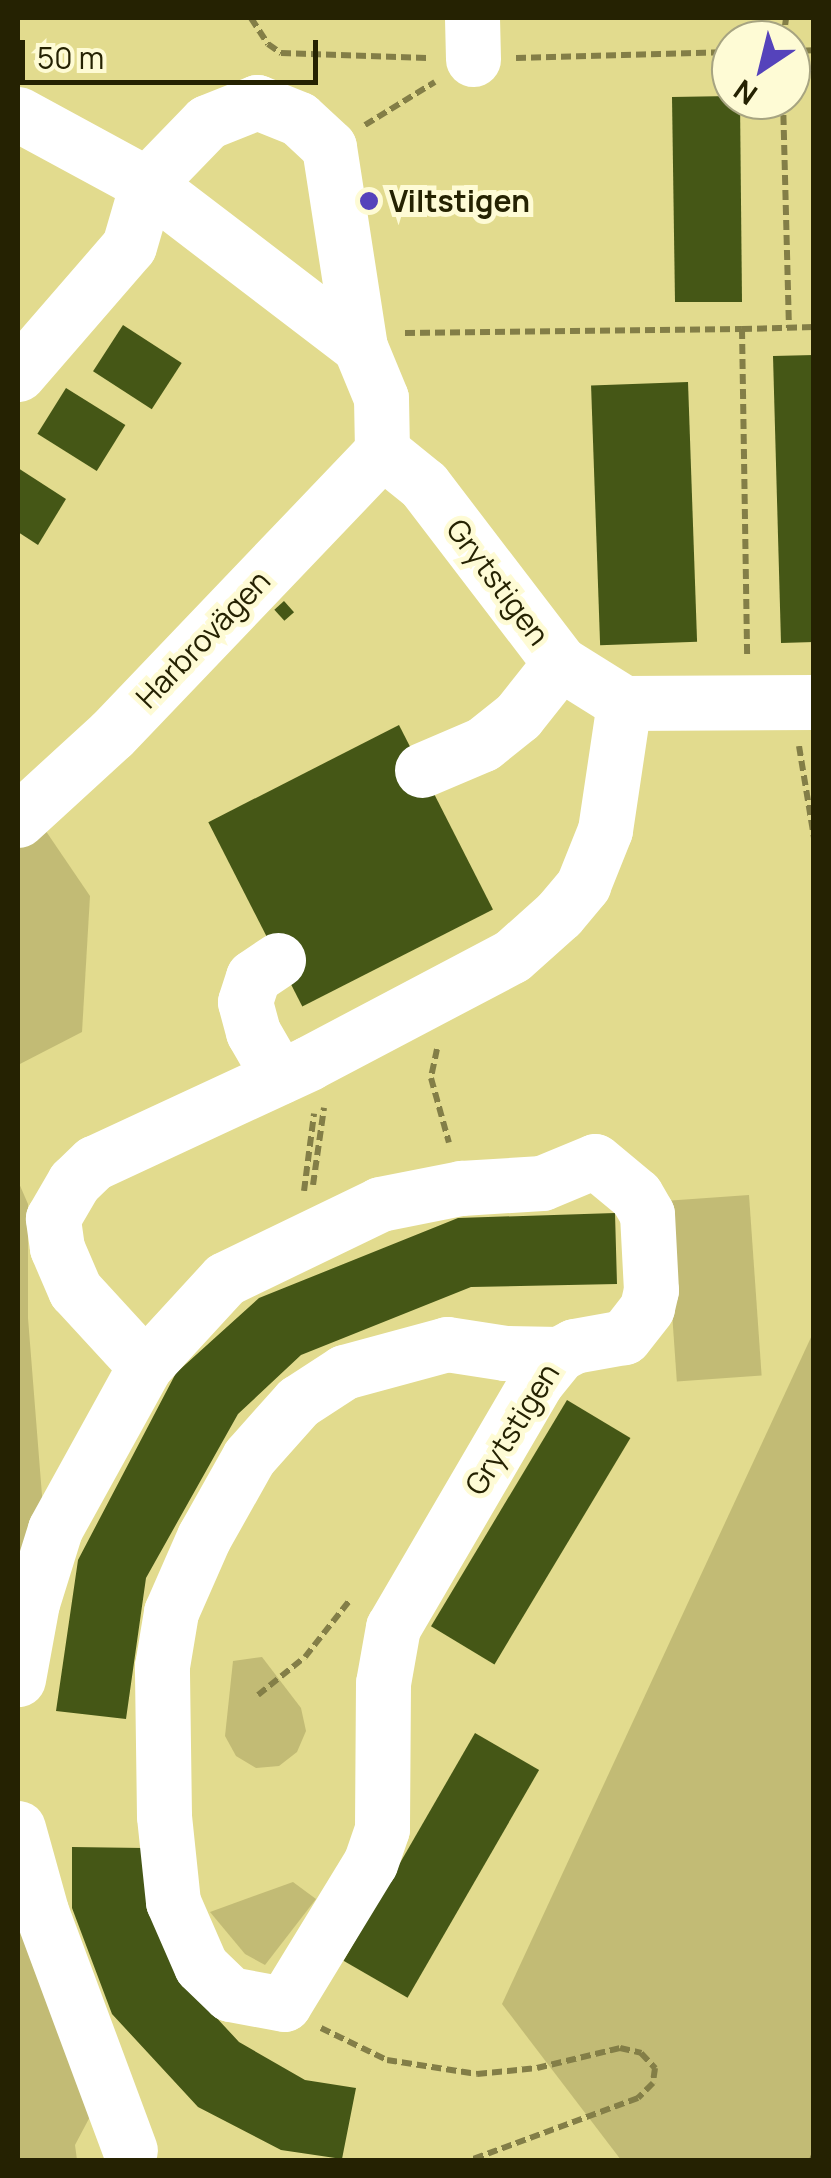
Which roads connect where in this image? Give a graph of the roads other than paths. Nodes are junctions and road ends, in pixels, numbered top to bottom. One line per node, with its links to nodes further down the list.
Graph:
1 (18, 114): 2 (street)
2 (147, 184): 3 (street); 3 (street); 4 (street)
3 (360, 346): 5 (street)
4 (18, 374)
5 (382, 450): 6 (street, Grytstigen); 10 (street, Harbrovägen)
6 (560, 663): 8 (street, Grytstigen); 9 (street)
7 (784, 702): 8 (street)
8 (624, 703): 12 (street)
9 (422, 770)
10 (18, 820)
11 (278, 960): 12 (street)
12 (304, 1065): 14 (street)
13 (559, 1354): 13 (street, Grytstigen); 14 (street, Grytstigen)
14 (145, 1366): 15 (street, Grytstigen)
15 (18, 1680)
16 (18, 1828): 17 (street)
17 (130, 2150)

